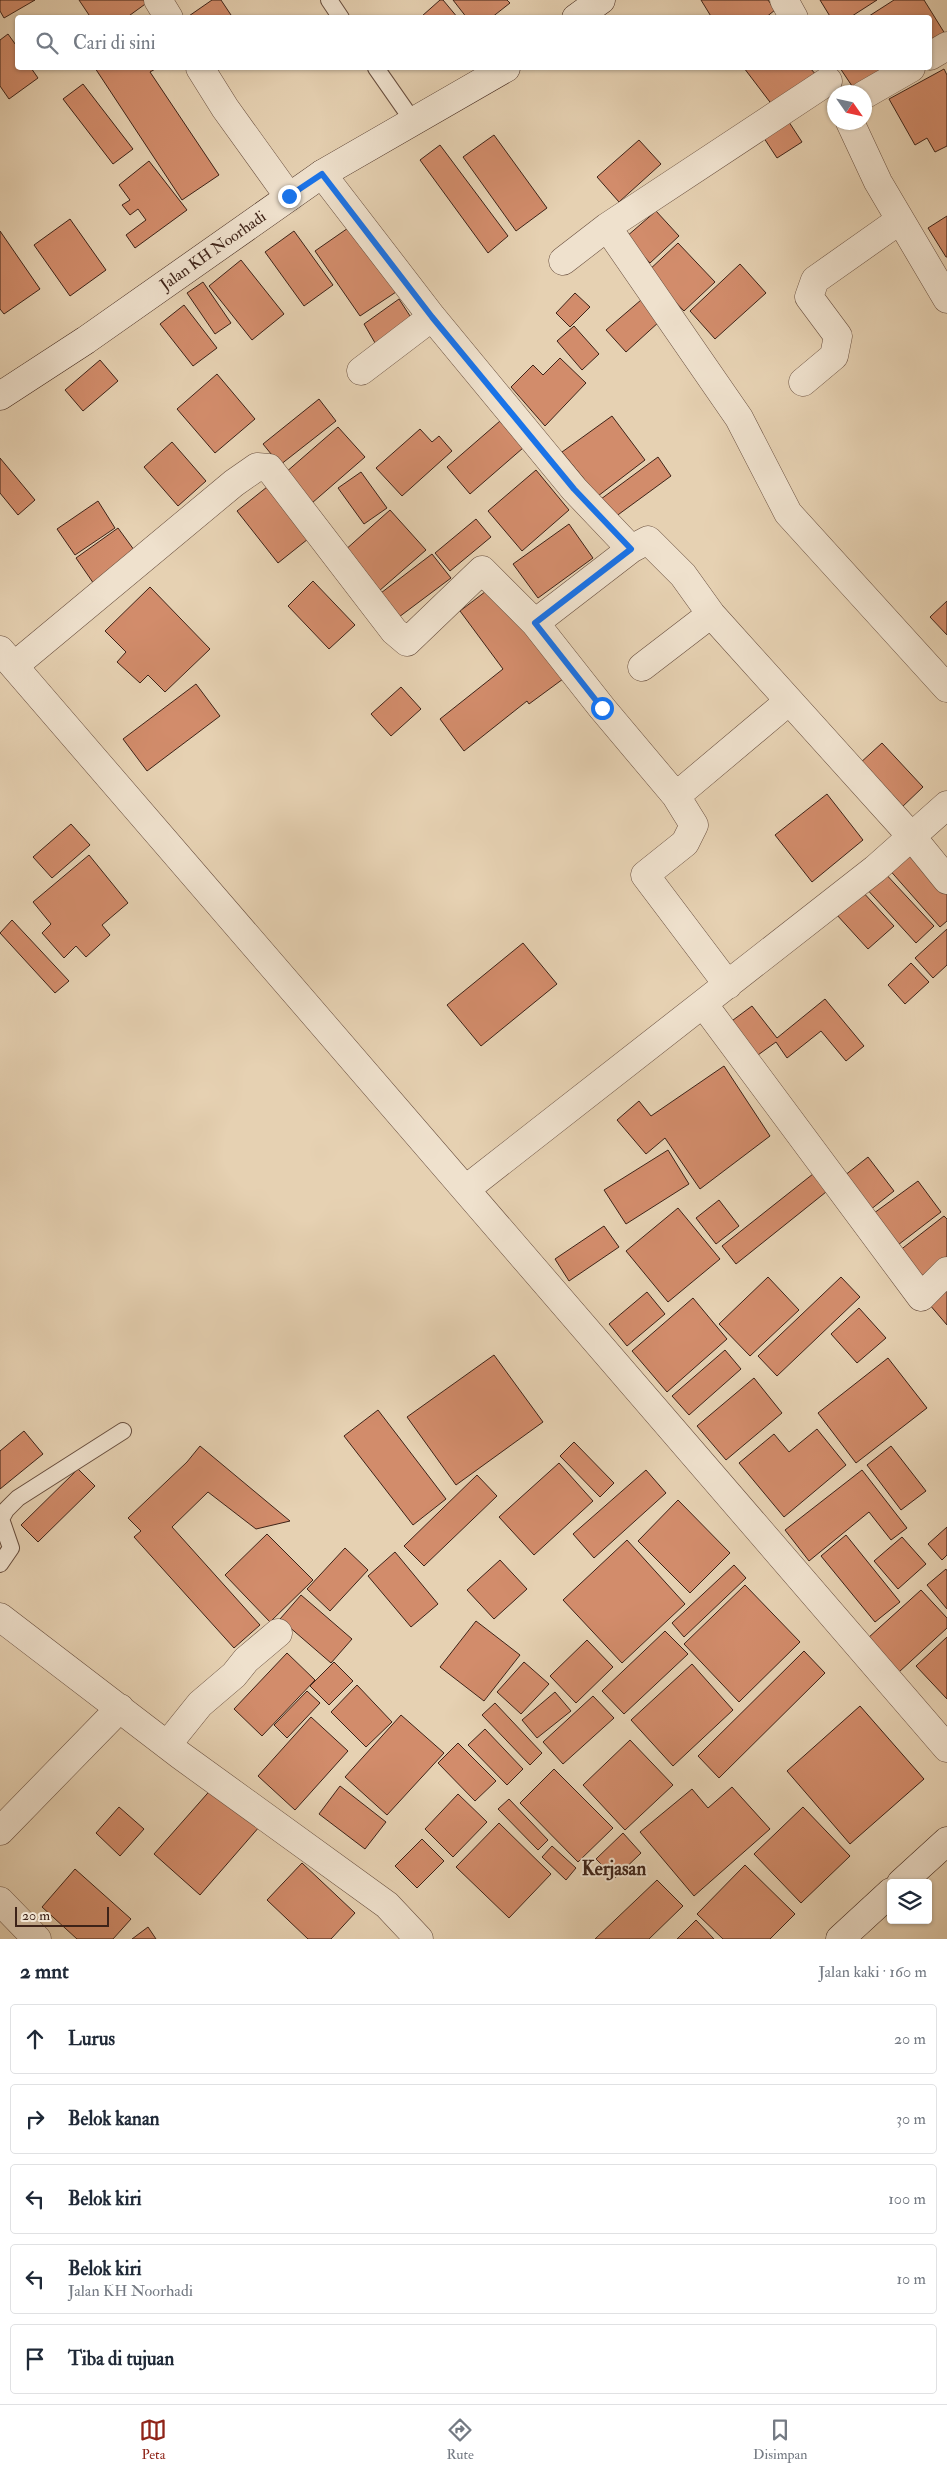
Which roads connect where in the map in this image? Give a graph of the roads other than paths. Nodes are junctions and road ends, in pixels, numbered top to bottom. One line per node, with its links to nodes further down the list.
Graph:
1 (158, 0): 5 (street)
2 (329, 0): 6 (lane)
3 (601, 0): 7 (street)
4 (784, 0): 8 (street)
5 (167, 15)
6 (339, 15)
7 (580, 15)
8 (792, 15)
9 (947, 46): 10 (street)
10 (932, 55)
11 (201, 70): 20 (street)
12 (377, 70): 17 (lane)
13 (502, 70): 17 (street, Jalan KH Noorhadi)
14 (908, 70): 16 (street)
15 (828, 80): 22 (street)
16 (872, 90)
17 (413, 121): 19 (street, Jalan KH Noorhadi)
18 (854, 130): 21 (street)
19 (322, 174): 20 (street, Jalan KH Noorhadi); 25 (street)
20 (289, 196): 28 (street, Jalan KH Noorhadi)
21 (900, 220): 24 (street); 27 (street)
22 (607, 227): 23 (street); 34 (street)
23 (563, 261)
24 (947, 299)
25 (432, 317): 26 (street); 29 (street)
26 (361, 370)
27 (803, 382)
28 (0, 396)
29 (631, 549): 30 (street); 31 (street)
30 (712, 614): 33 (street); 35 (street)
31 (535, 623): 32 (street); 36 (street)
32 (7, 658): 42 (street)
33 (642, 667)
34 (947, 688)
35 (789, 701): 36 (street); 38 (street)
36 (676, 796): 40 (street)
37 (947, 805): 38 (street)
38 (912, 837): 39 (street); 40 (street)
39 (947, 880)
40 (728, 985): 41 (street)
41 (704, 1005): 42 (street); 43 (street)
42 (466, 1189): 50 (street)
43 (947, 1271)
44 (124, 1431): 45 (lane)
45 (0, 1564)
46 (0, 1617): 48 (street)
47 (278, 1633): 49 (street)
48 (120, 1708): 49 (street); 51 (street)
49 (167, 1745): 57 (street)
50 (947, 1748)
51 (0, 1831)
52 (947, 1841): 53 (street)
53 (905, 1879)
54 (887, 1896): 58 (street)
55 (0, 1901): 56 (street)
56 (37, 1939)
57 (419, 1939)
58 (840, 1939)

